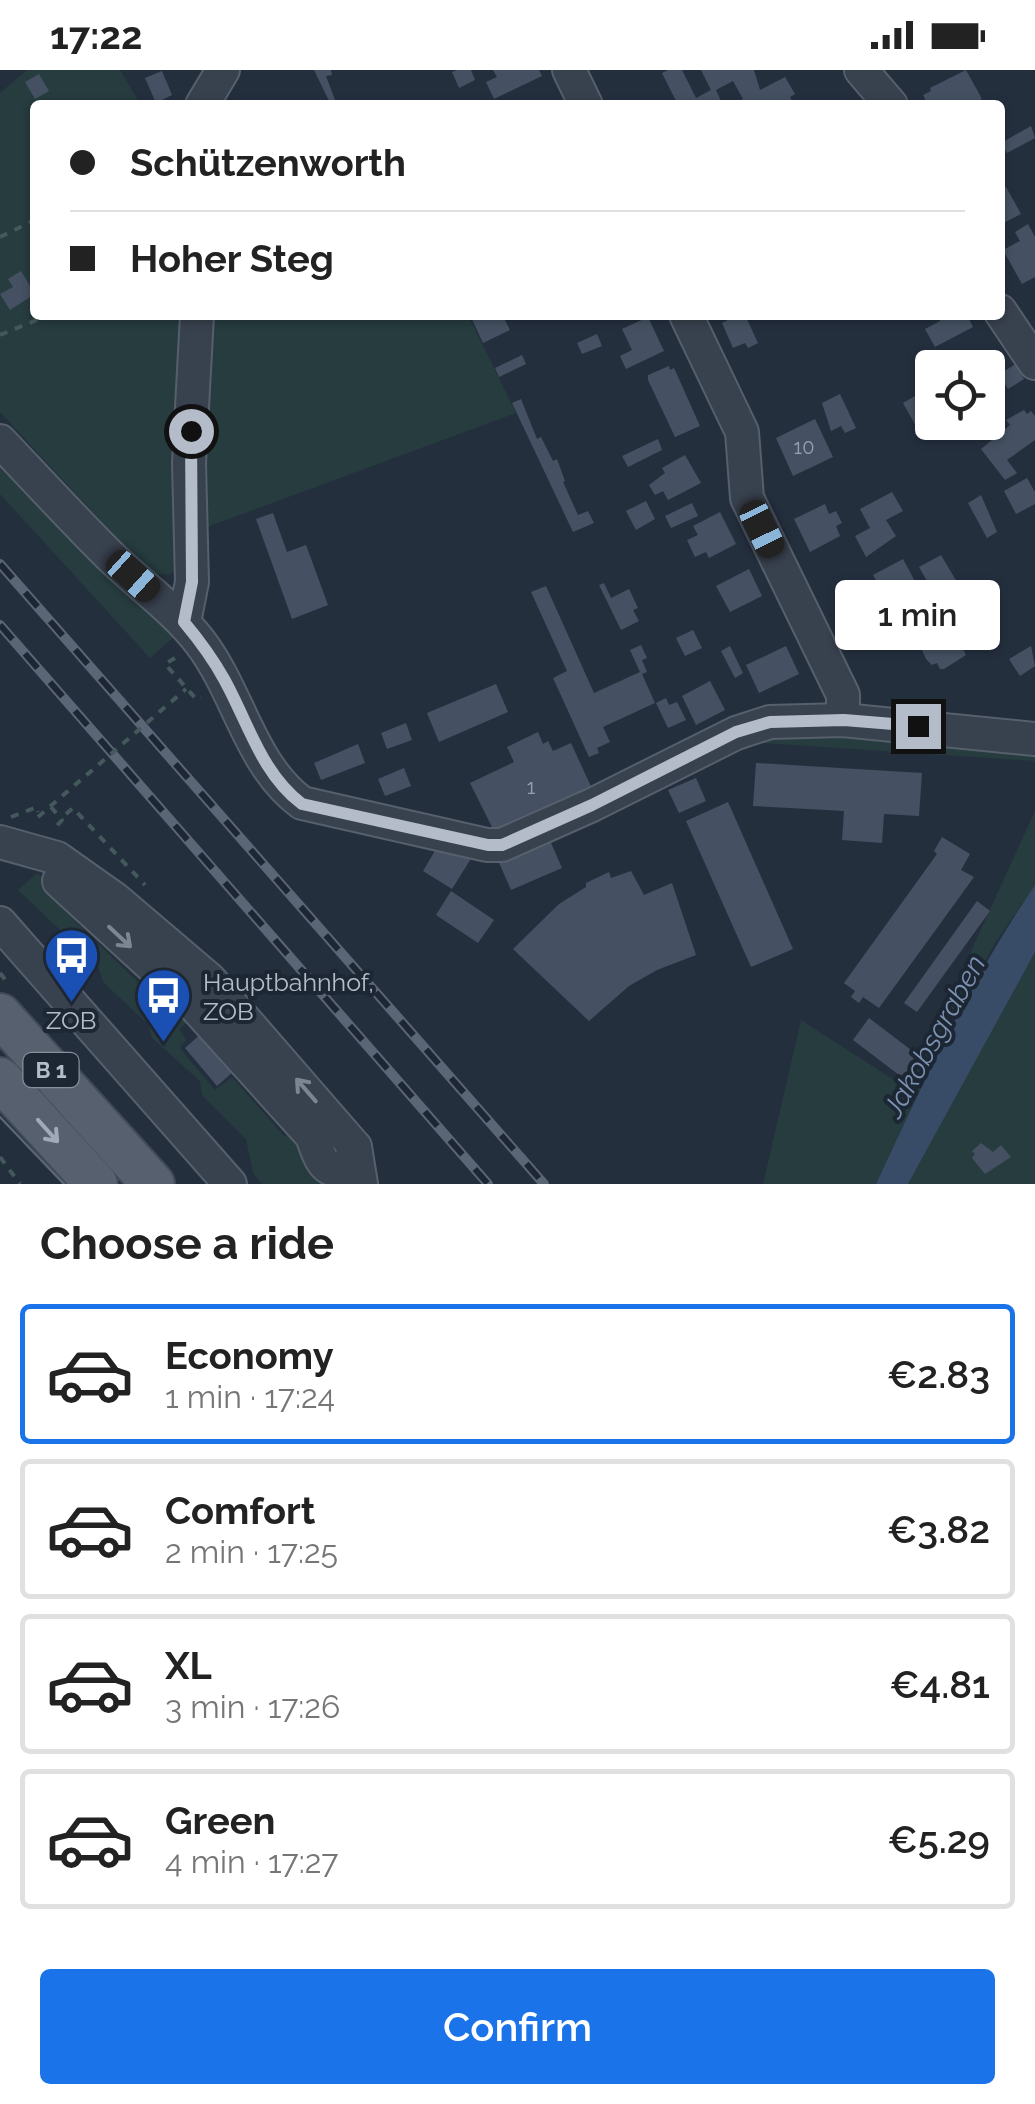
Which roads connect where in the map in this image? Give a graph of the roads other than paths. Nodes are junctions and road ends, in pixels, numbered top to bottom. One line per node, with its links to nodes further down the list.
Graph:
1 (223, 70): 4 (street)
2 (569, 70): 5 (street)
3 (861, 70): 6 (street)
4 (205, 100)
5 (584, 100)
6 (887, 100)
7 (1005, 318): 10 (street)
8 (197, 320): 12 (street)
9 (688, 320): 13 (street)
10 (1035, 363)
11 (0, 440): 12 (street)
12 (187, 641): 13 (street)
13 (844, 720): 14 (street)
14 (1035, 739)
15 (16, 834): 22 (street)
16 (0, 922): 21 (street)
17 (0, 1015): 20 (main road, B 1)
18 (0, 1078): 19 (main road, B 1, one-way to 19)
19 (96, 1184)
20 (154, 1184)
21 (230, 1184)
22 (360, 1184)

